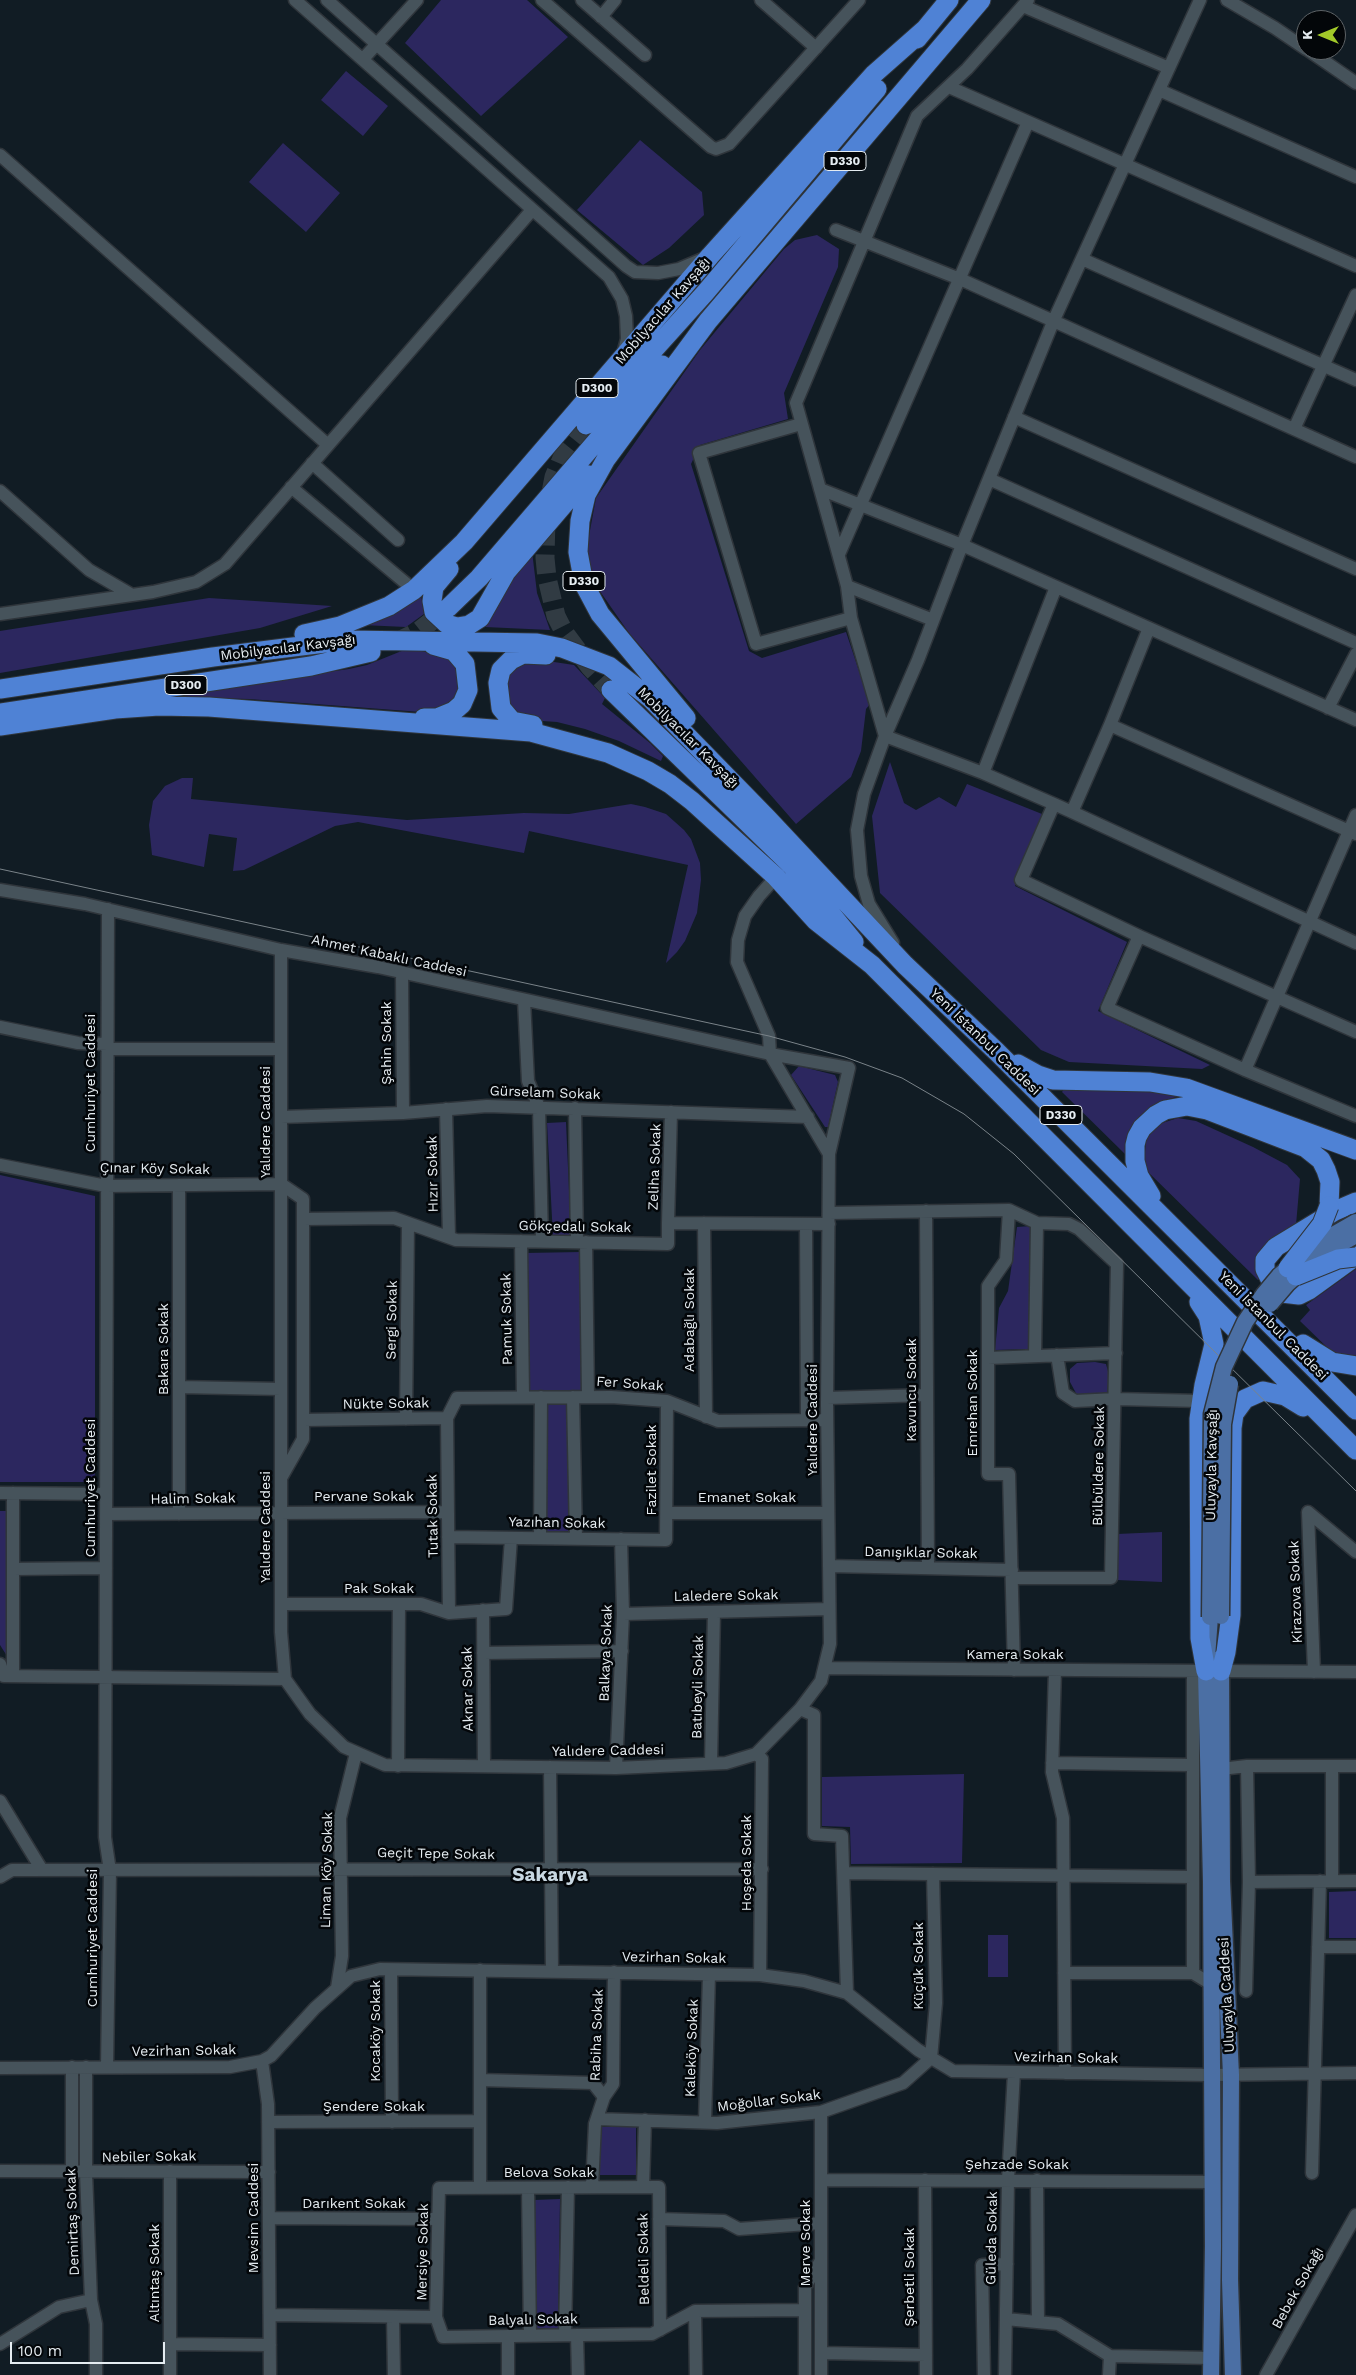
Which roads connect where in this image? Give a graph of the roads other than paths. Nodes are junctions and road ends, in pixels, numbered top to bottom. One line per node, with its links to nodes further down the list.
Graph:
1 (295, 0): 20 (street)
2 (327, 0): 17 (street)
3 (417, 0): 17 (street)
4 (542, 0): 18 (street)
5 (582, 0): 14 (street)
6 (615, 0): 14 (street)
7 (761, 0): 18 (street)
8 (858, 0): 18 (street)
9 (950, 0): 15 (highway, D330)
10 (981, 0): 38 (highway, D330)
11 (1200, 0): 22 (street)
12 (1227, 0): 16 (street)
13 (1026, 3): 22 (street); 24 (street)
14 (601, 17): 19 (street)
15 (925, 29): 33 (highway, Mobilyacılar Kavşağı / D300); 45 (highway, Mobilyacılar Kavşağı / D330)
16 (1296, 42)
17 (378, 44): 20 (street); 33 (street)
18 (816, 48)
19 (645, 55)
20 (363, 59): 30 (street)
21 (1323, 60): 23 (street)
22 (1169, 68): 25 (street)
23 (1356, 83)
24 (948, 87): 26 (street); 32 (street)
25 (1159, 90): 28 (street); 29 (street)
26 (1028, 122): 28 (street); 36 (street)
27 (0, 155): 48 (street)
28 (1126, 165): 34 (street); 35 (street)
29 (1356, 177)
30 (532, 210): 40 (street); 48 (street)
31 (836, 230): 32 (street)
32 (864, 242): 36 (street); 44 (street)
33 (710, 256): 40 (highway, Mobilyacılar Kavşağı / D300)
34 (1082, 260): 39 (street); 41 (street)
35 (1356, 266)
36 (960, 279): 39 (street); 55 (street)
37 (1356, 295): 41 (street)
38 (708, 321): 46 (highway, Mobilyacılar Kavşağı / D330); 65 (highway, D300)
39 (1053, 322): 43 (street); 47 (street)
40 (622, 358): 57 (highway, Mobilyacılar Kavşağı / D300)
41 (1325, 366): 42 (street); 47 (street)
42 (1356, 380)
43 (1014, 417): 51 (street); 60 (street)
44 (802, 424): 53 (street); 67 (street)
45 (586, 425)
46 (632, 426): 57 (highway); 90 (highway, Mobilyacılar Kavşağı / D330)
47 (1294, 429): 49 (street)
48 (328, 445): 50 (street)
49 (1356, 456)
50 (312, 463): 52 (street); 56 (street)
51 (989, 479): 58 (street); 71 (street)
52 (292, 487): 63 (street); 64 (street)
53 (820, 489): 55 (street); 59 (street)
54 (0, 491): 64 (street)
55 (861, 505): 58 (street); 59 (street)
56 (398, 540)
57 (464, 542): 63 (highway, Mobilyacılar Kavşağı / D300)
58 (962, 545): 62 (street); 68 (street)
59 (838, 554): 61 (street)
60 (1356, 569)
61 (847, 586): 67 (street); 68 (street)
62 (1056, 587): 69 (street); 86 (street)
63 (414, 590): 74 (highway, Mobilyacılar Kavşağı / D300)
64 (132, 595): 66 (street)
65 (448, 608)
66 (0, 614)
67 (852, 618): 84 (street)
68 (933, 620): 84 (street)
69 (1149, 628): 78 (street); 82 (street)
70 (385, 640): 74 (highway, Mobilyacılar Kavşağı); 75 (highway, Mobilyacılar Kavşağı); 80 (highway)
71 (1356, 643)
72 (371, 652): 79 (highway, Mobilyacılar Kavşağı / D300)
73 (1356, 654): 78 (street)
74 (213, 657): 76 (highway, D300)
75 (587, 658): 85 (highway); 90 (highway, Mobilyacılar Kavşağı)
76 (0, 689)
77 (612, 690): 99 (highway, Mobilyacılar Kavşağı / D330)
78 (1328, 708): 81 (street)
79 (0, 713)
80 (366, 720): 83 (highway); 85 (highway)
81 (1356, 720)
82 (1110, 725): 88 (street); 91 (street)
83 (0, 726)
84 (885, 736): 86 (street); 100 (street)
85 (582, 745): 92 (highway)
86 (983, 773): 87 (street)
87 (1054, 804): 88 (street); 96 (street)
88 (1072, 812): 95 (street)
89 (1356, 815): 91 (street)
90 (767, 818): 100 (highway, Yeni İstanbul Caddesi / D330)
91 (1352, 832): 95 (street)
92 (776, 877): 99 (highway); 109 (street)
93 (0, 892): 94 (street, Ahmet Kabaklı Caddesi)
94 (108, 909): 98 (street, Ahmet Kabaklı Caddesi); 106 (street, Cumhuriyet Caddesi)
95 (1309, 922): 97 (street); 102 (street)
96 (1139, 936): 102 (street); 110 (street)
97 (1356, 943)
98 (281, 950): 101 (street, Ahmet Kabaklı Caddesi); 107 (street, Yalıdere Caddesi)
99 (872, 964): 144 (highway, Yeni İstanbul Caddesi / D330)
100 (905, 965): 108 (highway, Yeni İstanbul Caddesi / D330)
101 (402, 973): 103 (street, Ahmet Kabaklı Caddesi); 115 (street, Şahin Sokak)
102 (1277, 997): 105 (street); 110 (street)
103 (524, 1000): 109 (street, Ahmet Kabaklı Caddesi); 111 (street)
104 (0, 1027): 106 (street)
105 (1356, 1032)
106 (107, 1046): 107 (street); 124 (street, Cumhuriyet Caddesi)
107 (281, 1049): 117 (street, Yalıdere Caddesi)
108 (998, 1052): 119 (highway); 129 (highway, Yeni İstanbul Caddesi / D330)
109 (770, 1054): 118 (street); 120 (street, Ahmet Kabaklı Caddesi)
110 (1245, 1070): 116 (street)
111 (539, 1107): 112 (street, Gürselam Sokak); 113 (street, Gürselam Sokak); 140 (street)
112 (575, 1108): 114 (street, Gürselam Sokak); 141 (street)
113 (446, 1109): 115 (street, Gürselam Sokak); 138 (street, Hızır Sokak)
114 (672, 1112): 118 (street, Gürselam Sokak); 133 (street, Zeliha Sokak)
115 (402, 1113): 117 (street, Gürselam Sokak)
116 (1356, 1116)
117 (282, 1117): 122 (street, Yalıdere Caddesi)
118 (808, 1117): 120 (street)
119 (1356, 1150)
120 (829, 1154): 128 (street, Yalıdere Caddesi)
121 (0, 1165): 124 (street, Çınar Köy Sokak)
122 (281, 1184): 123 (street, Çınar Köy Sokak); 130 (street); 152 (street, Yalıdere Caddesi)
123 (178, 1185): 124 (street, Çınar Köy Sokak); 151 (street, Bakara Sokak)
124 (106, 1186): 175 (street, Cumhuriyet Caddesi)
125 (1356, 1202): 142 (highway)
126 (1009, 1210): 127 (street); 135 (street); 149 (street, Emrehan Sokak)
127 (926, 1211): 128 (street); 153 (street, Kavuncu Sokak)
128 (828, 1218): 136 (street); 159 (street, Yalıdere Caddesi)
129 (1164, 1218): 143 (highway, bridge); 145 (highway, Yeni İstanbul Caddesi / D330)
130 (303, 1219): 131 (street, Gökçedalı Sokak); 168 (street)
131 (408, 1222): 138 (street, Gökçedalı Sokak); 167 (street, Sergi Sokak)
132 (1356, 1222): 143 (main road, Uluyayla Kavşağı, bridge)
133 (668, 1223): 134 (street); 141 (street, Gökçedalı Sokak)
134 (704, 1223): 136 (street); 165 (street, Adabağlı Sokak)
135 (1037, 1223): 146 (street, Bülbüldere Sokak); 148 (street)
136 (806, 1224): 169 (street)
137 (1356, 1235): 143 (main road, Uluyayla Kavşağı, bridge)
138 (449, 1238): 139 (street, Gökçedalı Sokak)
139 (521, 1241): 140 (street, Gökçedalı Sokak); 154 (street, Pamuk Sokak)
140 (542, 1241): 141 (street, Gökçedalı Sokak)
141 (582, 1242): 157 (street)
142 (1356, 1256): 143 (highway, bridge)
143 (1292, 1272): 202 (main road, Uluyayla Kavşağı, bridge)
144 (1182, 1276): 162 (highway); 171 (highway, Yeni İstanbul Caddesi / D330)
145 (1268, 1321): 150 (highway); 164 (highway, Yeni İstanbul Caddesi / D330)
146 (1116, 1353): 147 (street); 160 (street, Bülbüldere Sokak)
147 (1058, 1355): 148 (street); 160 (street)
148 (1035, 1356): 149 (street)
149 (988, 1358): 193 (street, Emrehan Sokak)
150 (1356, 1366)
151 (179, 1387): 152 (street); 181 (street, Bakara Sokak)
152 (281, 1389): 173 (street, Yalıdere Caddesi)
153 (927, 1396): 159 (street); 191 (street, Kavuncu Sokak)
154 (523, 1397): 155 (street, Fer Sokak); 158 (street, Fer Sokak)
155 (541, 1397): 156 (street, Fer Sokak); 184 (street)
156 (573, 1397): 157 (street, Fer Sokak); 185 (street)
157 (588, 1397): 161 (street, Fer Sokak)
158 (457, 1398): 166 (street, Nükte Sokak)
159 (827, 1398): 170 (street, Yalıdere Caddesi)
160 (1116, 1399): 162 (street); 194 (street, Bülbüldere Sokak)
161 (667, 1401): 165 (street, Fer Sokak); 178 (street, Fazilet Sokak)
162 (1201, 1402): 163 (highway); 209 (highway)
163 (1236, 1409): 171 (highway); 209 (highway)
164 (1356, 1410)
165 (706, 1416): 169 (street, Fer Sokak)
166 (447, 1418): 167 (street, Nükte Sokak); 177 (street, Tutak Sokak)
167 (406, 1419): 168 (street, Nükte Sokak)
168 (303, 1420): 173 (street)
169 (807, 1420): 170 (street, Fer Sokak)
170 (827, 1420): 179 (street, Yalıdere Caddesi)
171 (1331, 1425): 172 (highway, Yeni İstanbul Caddesi / D330)
172 (1356, 1450)
173 (281, 1478): 176 (street, Yalıdere Caddesi)
174 (6, 1493): 175 (street); 192 (street)
175 (106, 1494): 180 (street, Cumhuriyet Caddesi)
176 (281, 1512): 177 (street, Pervane Sokak); 181 (street, Halim Sokak); 195 (street, Yalıdere Caddesi)
177 (448, 1512): 182 (street, Tutak Sokak)
178 (667, 1512): 179 (street, Emanet Sokak); 187 (street, Fazilet Sokak)
179 (828, 1513): 189 (street, Yalıdere Caddesi)
180 (106, 1514): 181 (street, Halim Sokak); 190 (street, Cumhuriyet Caddesi)
181 (179, 1514)
182 (448, 1537): 183 (street, Yazıhan Sokak); 200 (street, Tutak Sokak)
183 (511, 1538): 184 (street, Yazıhan Sokak); 198 (street, Pak Sokak)
184 (540, 1538): 185 (street, Yazıhan Sokak)
185 (576, 1538): 186 (street, Yazıhan Sokak)
186 (621, 1539): 187 (street, Yazıhan Sokak); 201 (street, Balkaya Sokak)
187 (666, 1540)
188 (1356, 1552): 210 (street, Kirazova Sokak)
189 (829, 1566): 191 (street, Danışıklar Sokak); 197 (street, Yalıdere Caddesi)
190 (106, 1568): 192 (street); 213 (street, Cumhuriyet Caddesi)
191 (928, 1568): 193 (street, Danışıklar Sokak)
192 (12, 1569): 212 (street)
193 (1012, 1574): 194 (street, Danışıklar Sokak); 207 (street, Emrehan Sokak)
194 (1111, 1578)
195 (281, 1604): 196 (street, Pak Sokak); 214 (street, Yalıdere Caddesi)
196 (399, 1604): 200 (street, Pak Sokak); 220 (street)
197 (829, 1609): 199 (street, Laledere Sokak); 206 (street, Yalıdere Caddesi)
198 (482, 1610): 200 (street, Pak Sokak); 204 (street, Aknar Sokak)
199 (714, 1612): 201 (street, Laledere Sokak); 218 (street, Batıbeyli Sokak)
200 (449, 1613)
201 (623, 1614): 203 (street, Balkaya Sokak)
202 (1215, 1616): 209 (main road, Uluyayla Caddesi)
203 (622, 1651): 204 (street); 227 (street, Balkaya Sokak)
204 (483, 1653): 221 (street, Aknar Sokak)
205 (0, 1664): 212 (street)
206 (824, 1668): 207 (street, Kamera Sokak); 215 (street, Yalıdere Caddesi)
207 (1014, 1670): 208 (street, Kamera Sokak)
208 (1055, 1670): 209 (street, Kamera Sokak); 219 (street)
209 (1207, 1671): 210 (street, Kamera Sokak); 222 (street); 228 (main road, Uluyayla Caddesi); 253 (main road, Uluyayla Caddesi)
210 (1314, 1672): 211 (street, Kamera Sokak)
211 (1356, 1672)
212 (12, 1676): 213 (street)
213 (105, 1678): 214 (street); 234 (street, Cumhuriyet Caddesi)
214 (285, 1679): 216 (street, Yalıdere Caddesi)
215 (800, 1709): 217 (street, Yalıdere Caddesi); 235 (street)
216 (356, 1752): 220 (street, Yalıdere Caddesi); 230 (street, Liman Köy Sokak)
217 (756, 1754): 218 (street, Yalıdere Caddesi); 231 (street, Hoşeda Sokak)
218 (712, 1763): 227 (street, Yalıdere Caddesi)
219 (1052, 1763): 222 (street); 237 (street)
220 (398, 1766): 221 (street, Yalıdere Caddesi)
221 (484, 1766): 226 (street, Yalıdere Caddesi)
222 (1193, 1766): 239 (street)
223 (1247, 1766): 224 (street); 228 (street); 242 (street)
224 (1332, 1766): 225 (street); 240 (street)
225 (1356, 1766)
226 (550, 1767): 227 (street, Yalıdere Caddesi); 233 (street)
227 (616, 1768)
228 (1222, 1769): 268 (main road, Uluyayla Caddesi)
229 (0, 1800): 232 (street)
230 (341, 1868): 233 (street, Geçit Tepe Sokak); 234 (street, Geçit Tepe Sokak); 254 (street, Liman Köy Sokak)
231 (762, 1869): 233 (street, Geçit Tepe Sokak); 252 (street, Hoşeda Sokak)
232 (42, 1870): 234 (street, Geçit Tepe Sokak); 238 (street, Geçit Tepe Sokak)
233 (551, 1870): 247 (street)
234 (110, 1871): 260 (street, Cumhuriyet Caddesi)
235 (844, 1873): 236 (street); 256 (street)
236 (933, 1874): 237 (street); 257 (street, Küçük Sokak)
237 (1064, 1876): 239 (street); 249 (street)
238 (0, 1877)
239 (1193, 1877): 250 (street)
240 (1326, 1881): 241 (street); 242 (street); 243 (street)
241 (1356, 1881)
242 (1249, 1882): 255 (street)
243 (1318, 1947): 244 (street); 265 (street)
244 (1356, 1947)
245 (391, 1970): 246 (street, Vezirhan Sokak); 254 (street, Vezirhan Sokak); 276 (street, Kocaköy Sokak)
246 (480, 1970): 247 (street, Vezirhan Sokak); 269 (street)
247 (552, 1971): 248 (street, Vezirhan Sokak)
248 (614, 1972): 251 (street, Vezirhan Sokak); 270 (street, Rabiha Sokak)
249 (1064, 1972): 250 (street); 264 (street)
250 (1193, 1973): 253 (street)
251 (708, 1974): 252 (street, Vezirhan Sokak); 277 (street, Kaleköy Sokak)
252 (760, 1975): 256 (street, Vezirhan Sokak)
253 (1211, 1984): 267 (main road, Uluyayla Caddesi)
254 (337, 1988): 258 (street, Vezirhan Sokak)
255 (1246, 1991)
256 (847, 1993): 257 (street, Vezirhan Sokak)
257 (931, 2058): 263 (street, Vezirhan Sokak); 271 (street, Moğollar Sokak)
258 (262, 2061): 260 (street, Vezirhan Sokak); 275 (street, Mevsim Caddesi)
259 (86, 2067): 260 (street, Vezirhan Sokak); 262 (street, Vezirhan Sokak); 282 (street, Demirtaş Sokak)
260 (107, 2067)
261 (0, 2068): 262 (street, Vezirhan Sokak)
262 (72, 2068): 281 (street)
263 (1014, 2072): 264 (street, Vezirhan Sokak); 286 (street, Güleda Sokak)
264 (1065, 2073): 267 (street, Vezirhan Sokak)
265 (1314, 2073): 266 (street, Vezirhan Sokak); 268 (street, Vezirhan Sokak); 283 (street)
266 (1356, 2073)
267 (1211, 2075): 268 (street, Vezirhan Sokak); 288 (main road, Uluyayla Caddesi)
268 (1231, 2075): 322 (main road, Uluyayla Caddesi)
269 (480, 2080): 270 (street, Rabiha Sokak); 274 (street)
270 (604, 2097): 272 (street, Rabiha Sokak)
271 (821, 2112): 277 (street, Moğollar Sokak); 284 (street, Merve Sokak)
272 (597, 2119): 273 (street, Moğollar Sokak); 290 (street, Rabiha Sokak)
273 (645, 2120): 277 (street, Moğollar Sokak); 291 (street)
274 (480, 2121): 276 (street, Şendere Sokak); 294 (street)
275 (268, 2122): 276 (street, Şendere Sokak); 280 (street, Mevsim Caddesi)
276 (392, 2122)
277 (705, 2122)
278 (0, 2171): 281 (street, Nebiler Sokak)
279 (170, 2171): 280 (street, Nebiler Sokak); 282 (street, Nebiler Sokak); 316 (street, Altıntaş Sokak)
280 (269, 2172): 297 (street, Mevsim Caddesi)
281 (72, 2173): 282 (street, Nebiler Sokak)
282 (86, 2173): 303 (street, Demirtaş Sokak)
283 (1312, 2173)
284 (821, 2180): 285 (street, Şehzade Sokak); 300 (street, Merve Sokak)
285 (925, 2180): 286 (street, Şehzade Sokak); 319 (street, Şerbetli Sokak)
286 (1008, 2180): 287 (street, Şehzade Sokak); 302 (street, Güleda Sokak)
287 (1038, 2180): 288 (street, Şehzade Sokak); 310 (street)
288 (1212, 2182): 321 (main road, Uluyayla Caddesi)
289 (568, 2187): 290 (street, Belova Sokak); 295 (street, Belova Sokak); 312 (street)
290 (592, 2187): 291 (street, Belova Sokak)
291 (642, 2187): 292 (street, Belova Sokak)
292 (659, 2187): 299 (street, Beldeli Sokak)
293 (439, 2188): 294 (street, Belova Sokak); 298 (street, Mersiye Sokak)
294 (480, 2188): 295 (street, Belova Sokak)
295 (528, 2188): 314 (street)
296 (1356, 2215): 337 (street, Bebek Sokağı)
297 (269, 2218): 298 (street, Darıkent Sokak); 306 (street, Mevsim Caddesi)
298 (438, 2219): 308 (street, Mersiye Sokak)
299 (659, 2220): 300 (street); 311 (street, Beldeli Sokak)
300 (821, 2223): 301 (street, Merve Sokak)
301 (821, 2260): 304 (street); 318 (street, Merve Sokak)
302 (1007, 2264): 309 (street, Güleda Sokak); 333 (street)
303 (91, 2300): 315 (street); 323 (street, Demirtaş Sokak)
304 (805, 2310): 305 (street, Balyalı Sokak); 330 (street)
305 (695, 2311): 311 (street, Balyalı Sokak); 329 (street)
306 (270, 2315): 307 (street); 317 (street, Mevsim Caddesi)
307 (393, 2317): 308 (street); 326 (street)
308 (436, 2317): 313 (street, Balyalı Sokak)
309 (1006, 2319): 310 (street); 334 (street, Güleda Sokak)
310 (1038, 2322): 320 (street)
311 (660, 2330): 312 (street, Balyalı Sokak)
312 (571, 2335): 314 (street, Balyalı Sokak); 328 (street)
313 (508, 2336): 314 (street, Balyalı Sokak); 327 (street)
314 (530, 2336)
315 (0, 2344)
316 (170, 2344): 317 (street); 324 (street, Altıntaş Sokak)
317 (270, 2345): 325 (street, Mevsim Caddesi)
318 (821, 2353): 319 (street); 331 (street, Merve Sokak)
319 (926, 2355): 332 (street, Şerbetli Sokak)
320 (1110, 2356): 321 (street); 335 (street)
321 (1212, 2358): 336 (main road, Uluyayla Caddesi)
322 (1234, 2372)
323 (96, 2375)
324 (170, 2375)
325 (270, 2375)
326 (394, 2375)
327 (508, 2375)
328 (578, 2375)
329 (696, 2375)
330 (805, 2375)
331 (821, 2375)
332 (926, 2375)
333 (984, 2375)
334 (1005, 2375)
335 (1109, 2375)
336 (1211, 2375)
337 (1266, 2375)

